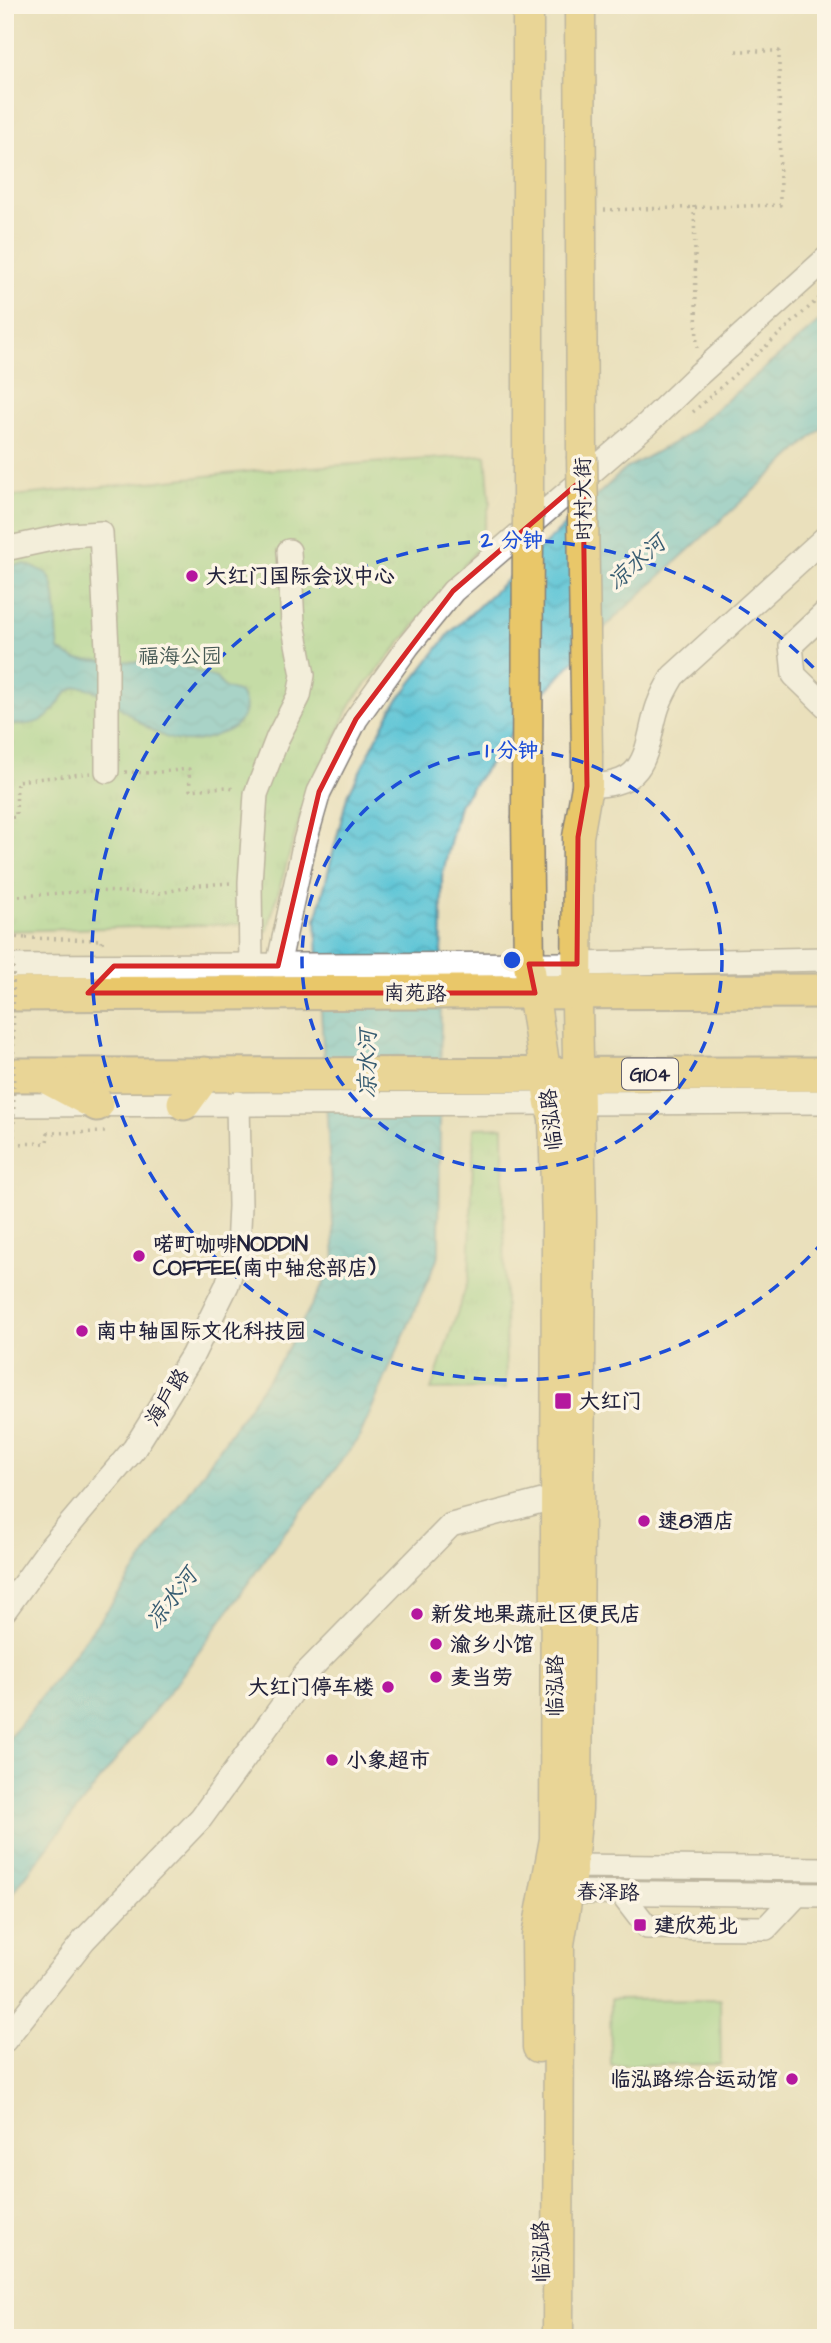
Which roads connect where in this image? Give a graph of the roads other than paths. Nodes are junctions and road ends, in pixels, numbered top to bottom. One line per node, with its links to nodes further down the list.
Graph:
1 (528, 5): 17 (main road, bridge)
2 (580, 5): 10 (main road, 时村大街, bridge)
3 (826, 259): 14 (street)
4 (826, 537): 10 (street)
5 (5, 548): 9 (street)
6 (289, 551): 15 (street)
7 (826, 612): 8 (street)
8 (826, 706)
9 (107, 771)
10 (587, 786): 18 (main road, 时村大街)
11 (826, 959): 18 (street)
12 (5, 966): 13 (street)
13 (114, 966): 15 (street); 20 (highway)
14 (278, 966): 15 (street); 16 (street)
15 (251, 967)
16 (304, 978): 17 (highway, 南苑路); 20 (highway, 南苑路)
17 (532, 979): 18 (highway, 南苑路); 27 (main road, 临泓路)
18 (577, 979): 19 (highway, 南苑路); 27 (main road, 临泓路)
19 (826, 991)
20 (88, 993): 21 (highway, 南苑路)
21 (5, 994)
22 (205, 1074): 25 (highway, G104); 26 (highway, G104); 29 (highway)
23 (826, 1074): 27 (highway, G104)
24 (5, 1075): 25 (highway, G104)
25 (43, 1075): 32 (highway)
26 (303, 1088): 27 (highway, G104); 30 (street)
27 (564, 1088): 28 (street); 33 (main road, 临泓路); 36 (main road, 临泓路)
28 (826, 1102)
29 (184, 1103): 30 (street); 32 (street)
30 (238, 1103): 34 (street, 海户路)
31 (5, 1105): 32 (street)
32 (103, 1118)
33 (556, 1500): 36 (main road, 临泓路); 40 (street)
34 (5, 1610)
35 (826, 1869): 36 (street, 春泽路)
36 (563, 1878): 37 (street, 春泽路); 41 (main road, 临泓路); 42 (main road, 临泓路)
37 (620, 1892): 38 (street, 春泽路); 38 (street)
38 (798, 1894): 39 (street, 春泽路)
39 (826, 1895)
40 (5, 2040)
41 (542, 2338)
42 (558, 2338)

